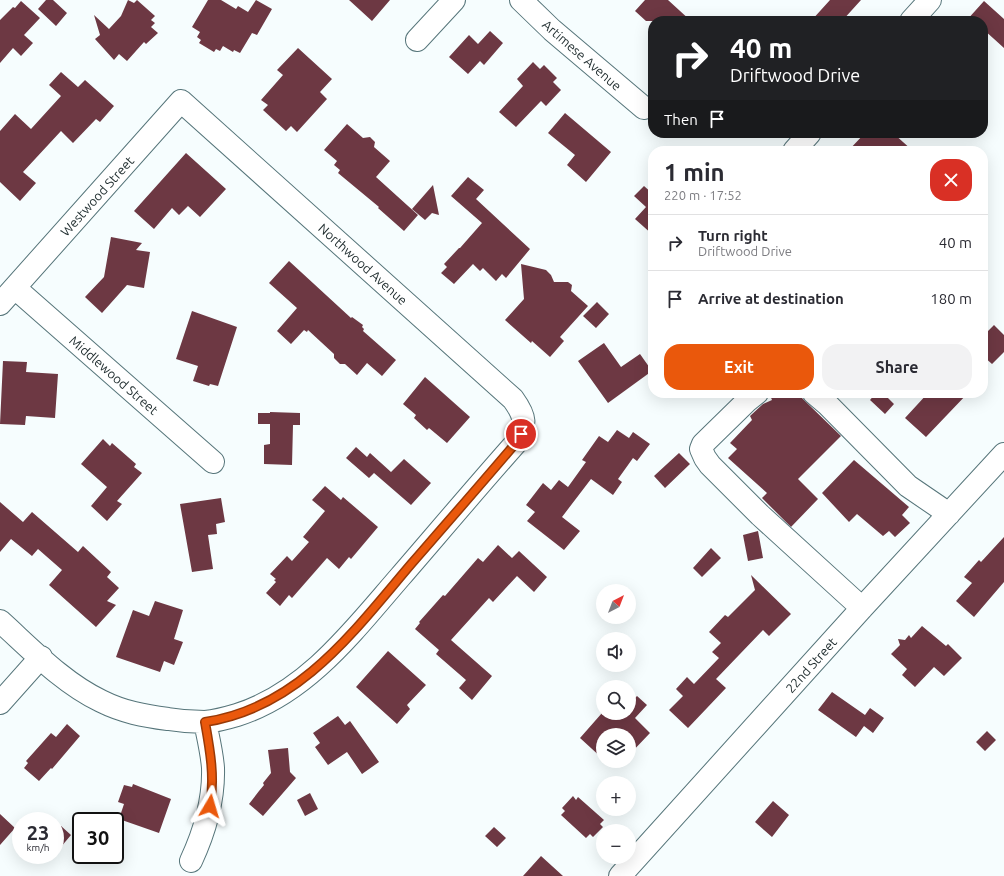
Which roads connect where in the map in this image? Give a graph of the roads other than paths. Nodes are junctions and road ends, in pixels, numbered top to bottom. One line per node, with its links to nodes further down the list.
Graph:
1 (454, 0): 5 (street)
2 (521, 0): 6 (street, Artimese Avenue)
3 (930, 0): 4 (street)
4 (916, 16)
5 (417, 40)
6 (644, 108)
7 (195, 113): 10 (street, Westwood Street); 21 (street, Northwood Avenue)
8 (806, 138): 9 (street)
9 (798, 146)
10 (14, 288): 11 (street, Westwood Street); 15 (street, Middlewood Street)
11 (0, 304)
12 (751, 398): 17 (street)
13 (820, 398): 16 (street)
14 (1004, 454): 16 (street, 22nd Street)
15 (213, 462)
16 (949, 514): 17 (street, 22nd Street)
17 (862, 608): 23 (street, 22nd Street)
18 (0, 621): 19 (street)
19 (41, 658): 20 (street); 21 (street)
20 (0, 703)
21 (205, 722): 22 (street)
22 (191, 861)
23 (620, 876)

